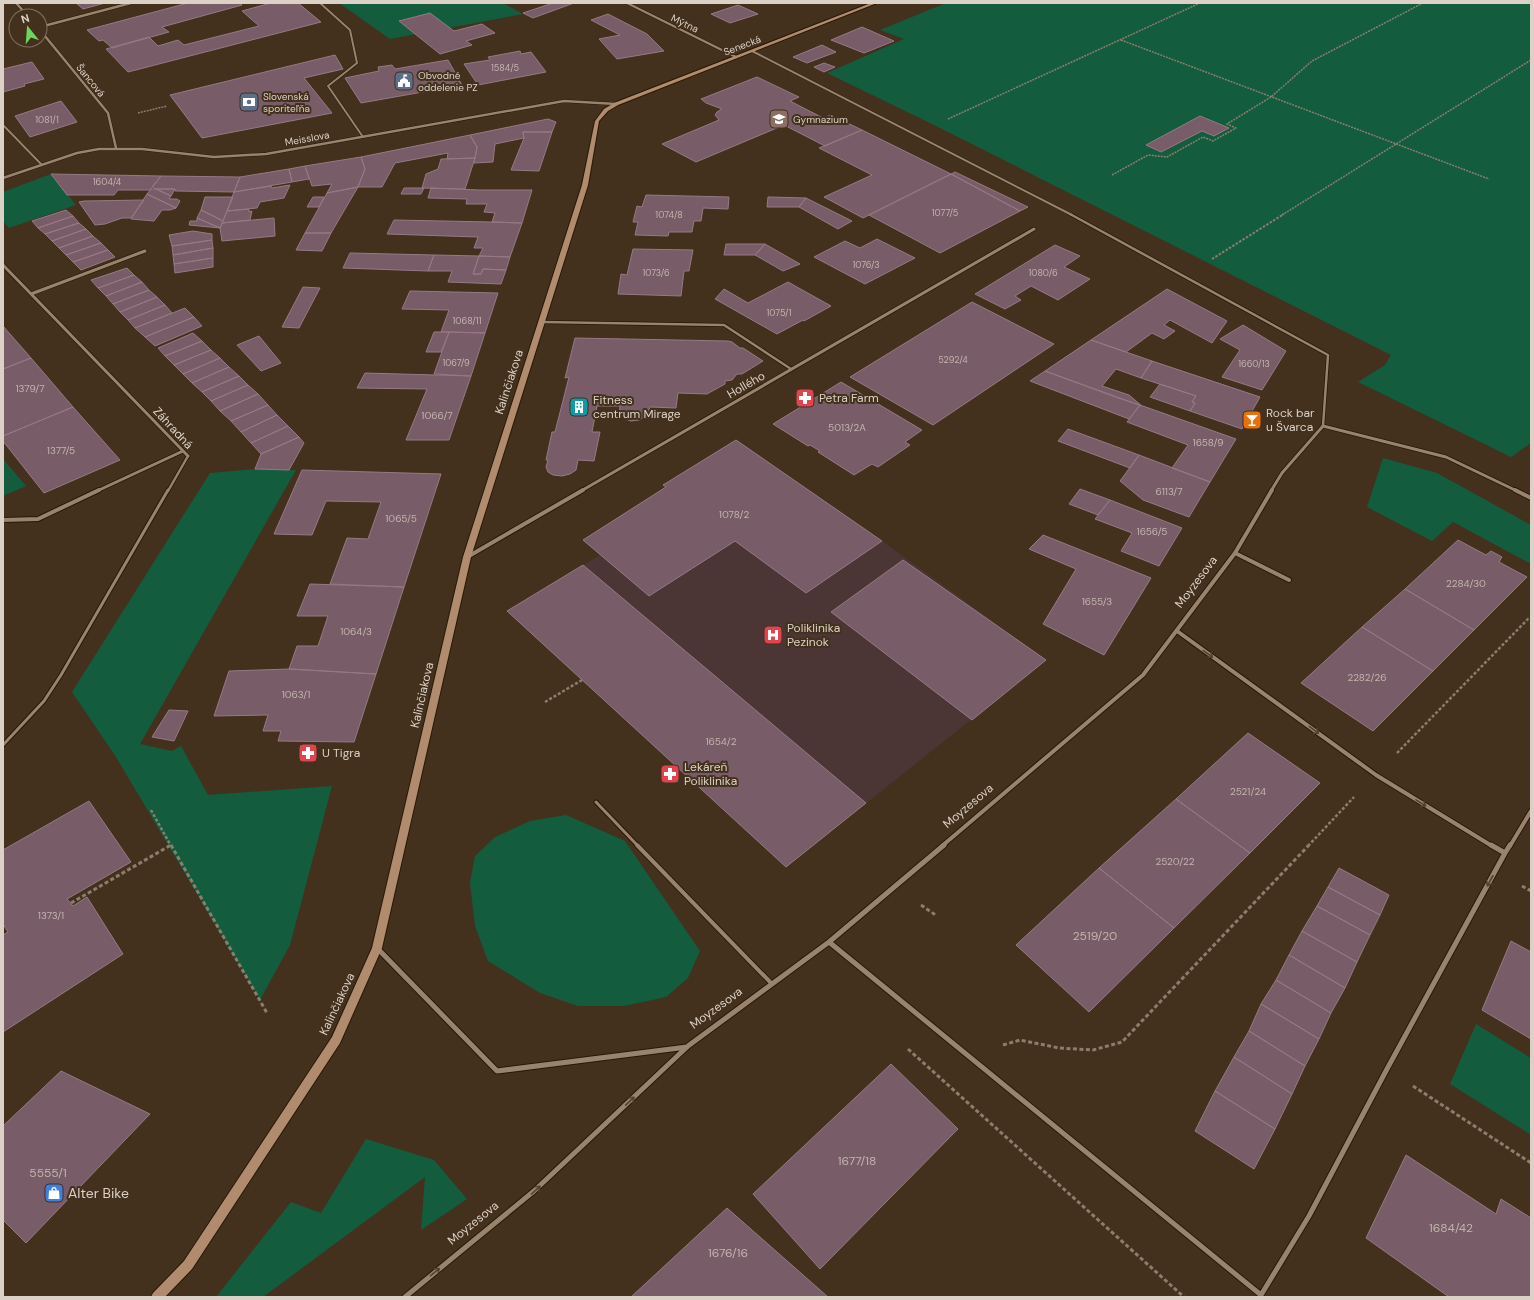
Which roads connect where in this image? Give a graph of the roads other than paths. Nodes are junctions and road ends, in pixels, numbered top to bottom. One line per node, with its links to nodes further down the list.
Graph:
1 (131, 3): 5 (street)
2 (320, 3): 11 (lane)
3 (627, 3): 8 (street, Mýtna)
4 (875, 3): 7 (main road, Senecká)
5 (48, 25)
6 (48, 40): 12 (street, Šancová)
7 (752, 51): 8 (main road, Senecká); 21 (lane)
8 (736, 57): 9 (main road, Senecká)
9 (616, 104): 11 (street, Meisslova); 19 (main road, Kalinčiakova)
10 (3, 125): 13 (lane)
11 (363, 137): 12 (street, Meisslova)
12 (116, 148): 13 (street, Meisslova)
13 (41, 164): 14 (street, Meisslova)
14 (3, 178)
15 (1034, 229): 20 (street, Hollého)
16 (144, 251): 18 (street)
17 (3, 265): 18 (street, Záhradná)
18 (30, 294): 22 (street, Záhradná)
19 (541, 322): 20 (lane); 27 (main road, Kalinčiakova)
20 (792, 369): 27 (street, Hollého)
21 (1323, 426): 24 (street); 26 (street, Moyzesova)
22 (183, 451): 23 (street, Záhradná); 25 (street)
23 (188, 456): 30 (lane, Záhradná)
24 (1531, 498)
25 (3, 520)
26 (1235, 553): 28 (street); 29 (street, Moyzesova)
27 (467, 557): 35 (main road, Kalinčiakova)
28 (1289, 580)
29 (1177, 631): 33 (street, one-way to 33); 34 (street, Moyzesova)
30 (3, 745)
31 (596, 802): 36 (lane)
32 (1531, 811): 33 (street)
33 (1505, 854): 38 (street, one-way to 38)
34 (829, 942): 36 (street, Moyzesova); 38 (street)
35 (377, 948): 37 (street); 39 (main road, Kalinčiakova)
36 (772, 984): 37 (street, Moyzesova)
37 (688, 1046): 40 (street, Moyzesova, one-way to 37)
38 (1260, 1296)
39 (157, 1297)
40 (405, 1297)

